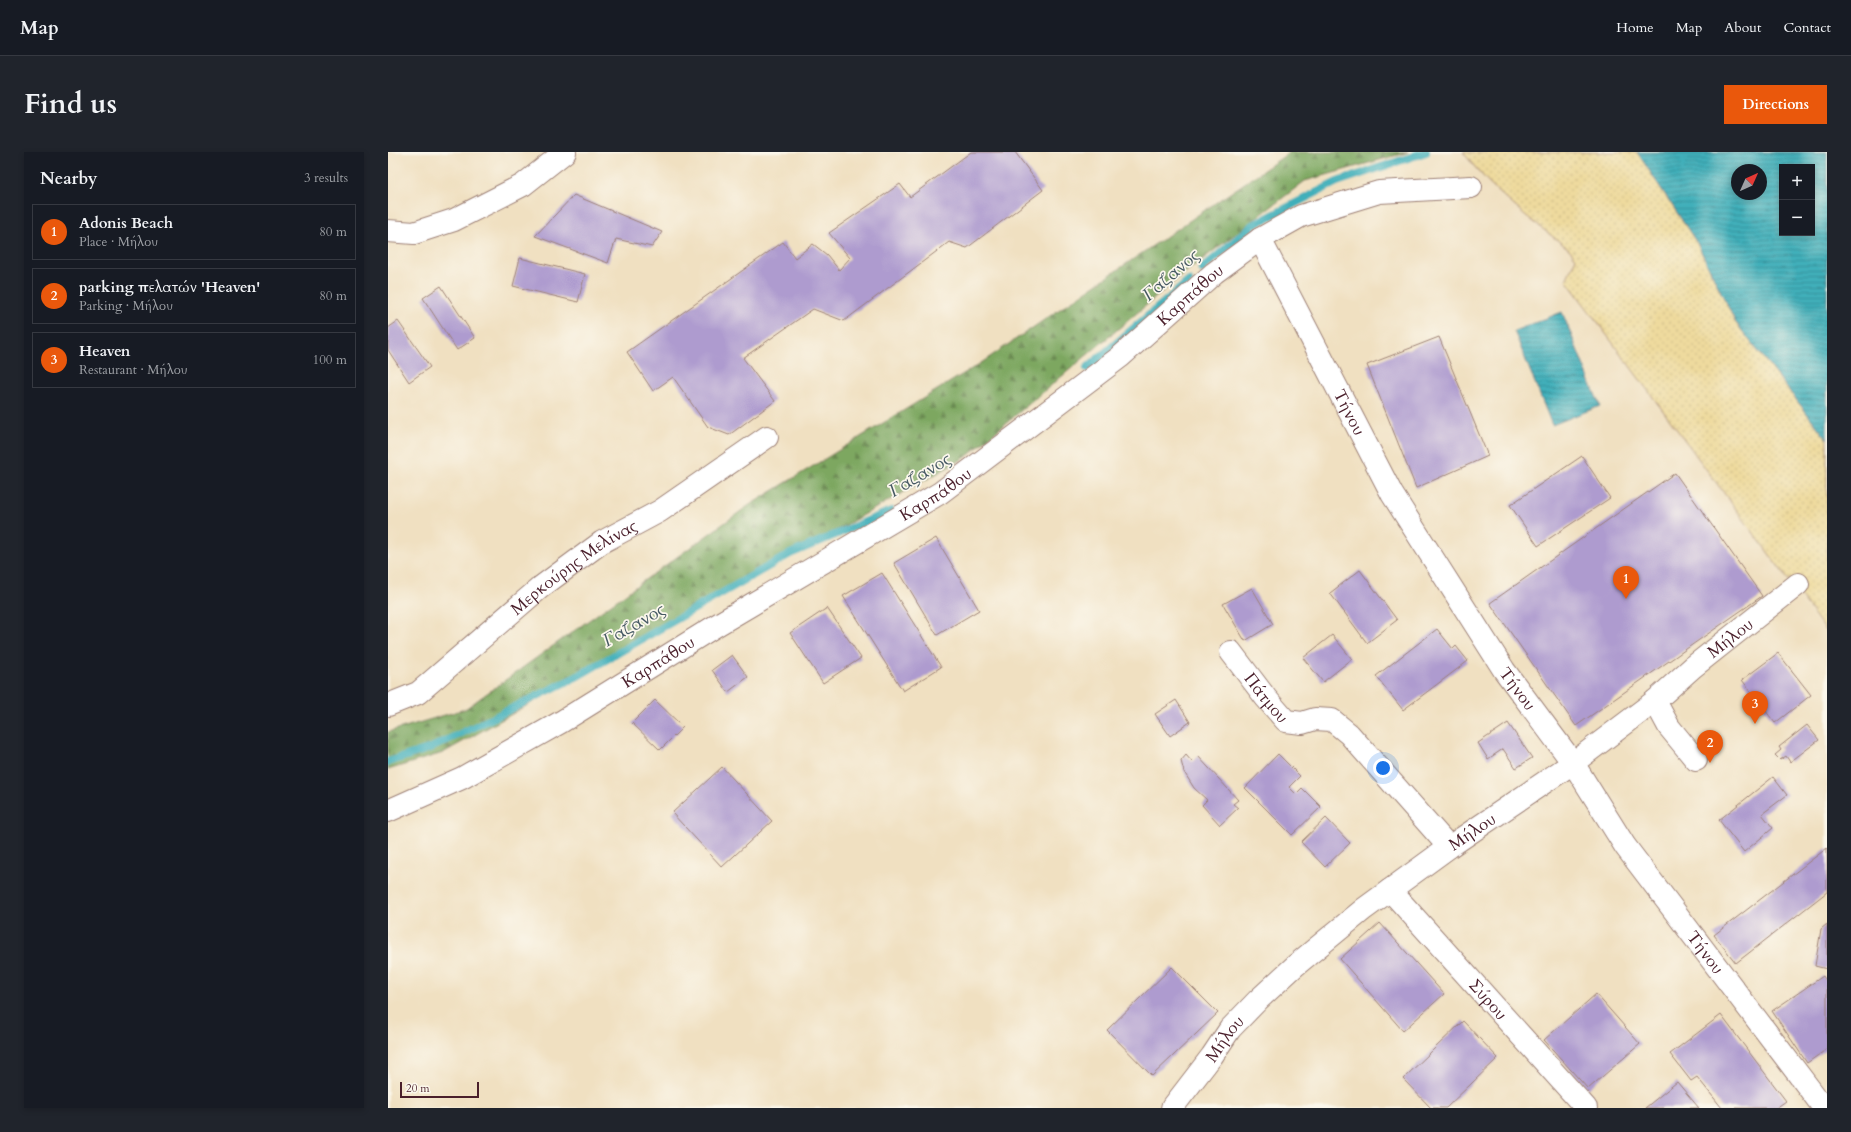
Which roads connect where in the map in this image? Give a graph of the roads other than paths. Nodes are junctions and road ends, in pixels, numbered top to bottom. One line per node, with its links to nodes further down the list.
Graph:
1 (565, 152): 3 (street)
2 (1471, 187): 4 (street, Καρπάθου)
3 (388, 231)
4 (1260, 239): 11 (street, Τήνου); 12 (street, Καρπάθου)
5 (767, 437): 9 (street, Μερκούρης Μελίνας)
6 (1798, 584): 8 (street, Μήλου)
7 (1231, 652): 13 (street, Πάτμου)
8 (1655, 701): 10 (street); 11 (street, Μήλου)
9 (388, 705)
10 (1696, 760)
11 (1573, 763): 13 (street, Μήλου); 15 (street, Τήνου)
12 (388, 811)
13 (1449, 847): 14 (street, Μήλου)
14 (1390, 890): 16 (street, Μήλου); 17 (street, Σύρου)
15 (1823, 1106)
16 (1172, 1108)
17 (1586, 1108)

